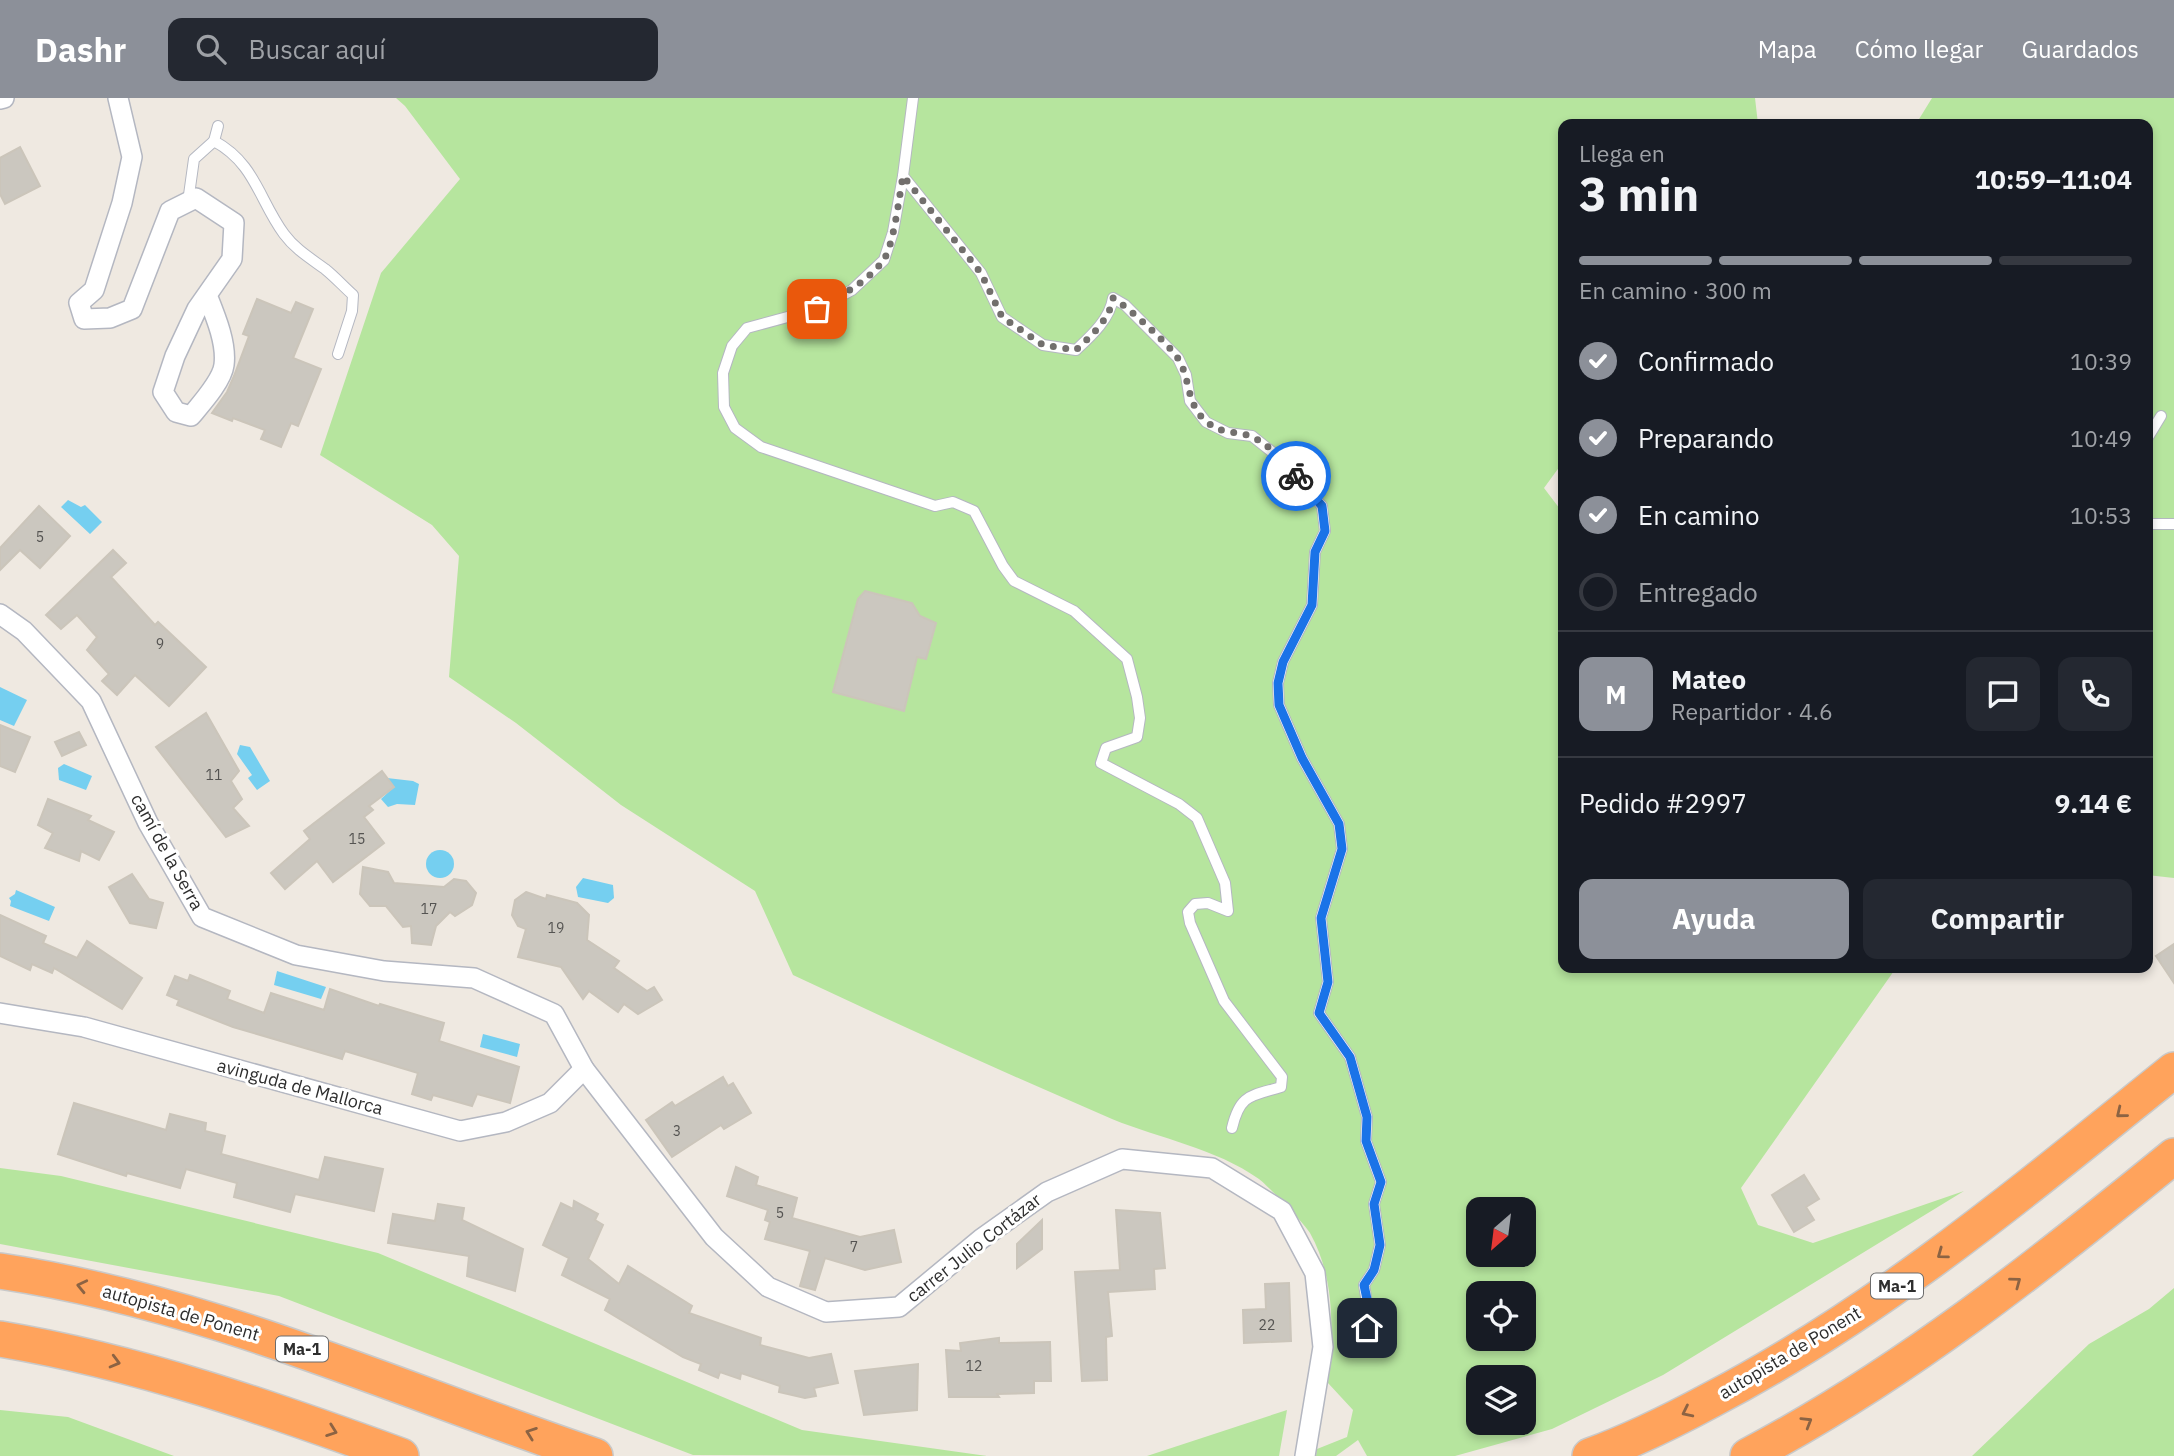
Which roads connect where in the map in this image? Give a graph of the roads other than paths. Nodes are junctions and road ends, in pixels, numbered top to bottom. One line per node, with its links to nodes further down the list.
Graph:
1 (118, 98): 6 (street)
2 (913, 98): 5 (lane)
3 (218, 126): 4 (lane)
4 (214, 141): 6 (lane); 8 (lane)
5 (903, 176): 17 (lane); 21 (lane)
6 (188, 202): 7 (street)
7 (207, 295): 7 (street)
8 (338, 354)
9 (2161, 416): 10 (lane)
10 (2153, 429)
11 (2153, 524): 12 (lane)
12 (2174, 524)
13 (0, 614): 15 (street, camí de la Serra)
14 (0, 1013): 15 (street, avinguda de Mallorca)
15 (584, 1069): 24 (street, carrer Julio Cortázar)
16 (2174, 1070): 25 (highway, autopista de Ponent / Ma-1, one-way to 25)
17 (1231, 1128)
18 (2174, 1156): 26 (highway, one-way to 18)
19 (0, 1271): 23 (highway, autopista de Ponent / Ma-1, one-way to 19)
20 (0, 1339): 22 (highway, one-way to 22)
21 (1353, 1352)
22 (401, 1456)
23 (595, 1456)
24 (1304, 1456)
25 (1590, 1456)
26 (1748, 1456)

